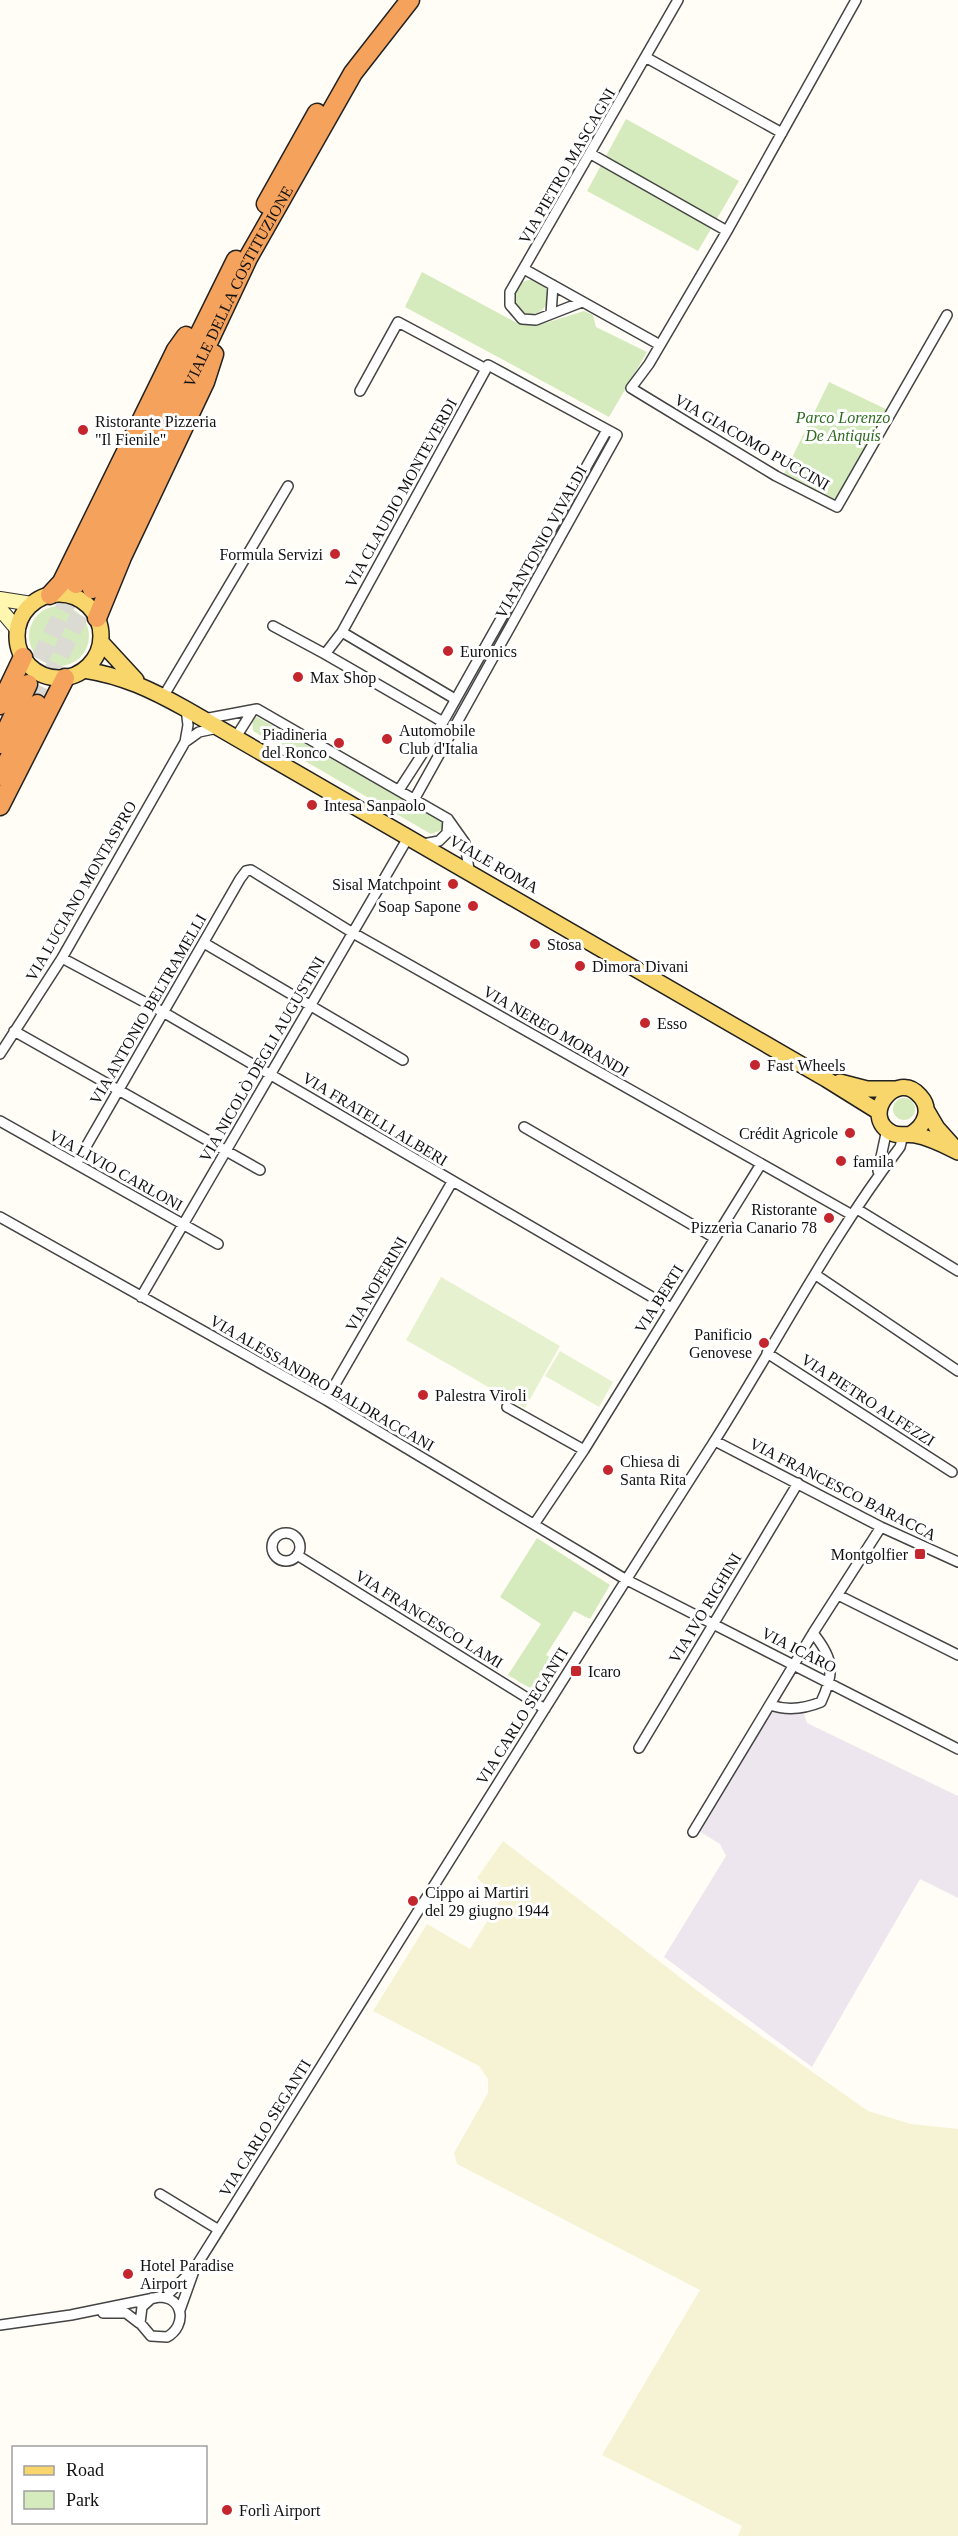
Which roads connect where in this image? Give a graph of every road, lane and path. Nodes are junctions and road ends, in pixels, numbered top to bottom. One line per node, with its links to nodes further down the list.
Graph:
1 (394, 0): 11 (highway, VIALE DELLA COSTITUZIONE)
2 (410, 0): 11 (highway, VIALE DELLA COSTITUZIONE)
3 (678, 0): 5 (street, VIA PIETRO MASCAGNI)
4 (856, 0): 6 (street, VIA GIACOMO PUCCINI)
5 (646, 58): 6 (street); 7 (street, VIA PIETRO MASCAGNI)
6 (782, 133): 8 (street, VIA GIACOMO PUCCINI)
7 (591, 154): 8 (street); 9 (street, VIA PIETRO MASCAGNI)
8 (727, 231): 15 (street, VIA GIACOMO PUCCINI)
9 (524, 269): 10 (street); 13 (street, VIA PIETRO MASCAGNI)
10 (553, 285): 12 (street); 13 (street)
11 (224, 297): 20 (highway, VIALE DELLA COSTITUZIONE); 21 (highway); 25 (highway)
12 (582, 302): 13 (street, VIA PIETRO MASCAGNI); 15 (street)
13 (551, 314)
14 (947, 315): 15 (street, VIA GIACOMO PUCCINI)
15 (660, 345)
16 (486, 369): 17 (street); 18 (street); 28 (street, VIA CLAUDIO MONTEVERDI)
17 (360, 391)
18 (607, 430): 37 (street, VIA ANTONIO VIVALDI); 50 (street, VIA ANTONIO VIVALDI)
19 (288, 486): 36 (street)
20 (84, 586)
21 (50, 595): 23 (main road); 25 (main road)
22 (0, 599): 23 (main road)
23 (32, 604): 27 (main road)
24 (0, 609): 27 (main road)
25 (97, 618): 29 (main road)
26 (273, 626): 30 (street)
27 (17, 628): 31 (main road)
28 (342, 632): 30 (street, VIA CLAUDIO MONTEVERDI); 37 (street)
29 (101, 642): 32 (main road); 35 (main road, VIALE ROMA)
30 (325, 654): 43 (street)
31 (22, 657): 33 (main road); 39 (highway)
32 (84, 670): 33 (main road); 35 (main road, VIALE ROMA)
33 (64, 678): 51 (highway)
34 (28, 684): 47 (highway)
35 (140, 684): 36 (main road, VIALE ROMA)
36 (164, 697): 40 (main road, VIALE ROMA)
37 (455, 699): 43 (street, VIA ANTONIO VIVALDI)
38 (37, 704): 48 (highway)
39 (0, 705)
40 (186, 709): 42 (main road, VIALE ROMA); 46 (street, VIA LUCIANO MONTASPRO)
41 (253, 710): 42 (street); 45 (street); 49 (street)
42 (203, 719): 44 (main road, VIALE ROMA)
43 (443, 722): 49 (street, VIA ANTONIO VIVALDI)
44 (218, 728): 45 (main road, VIALE ROMA); 46 (street)
45 (236, 738): 53 (main road, VIALE ROMA)
46 (185, 742): 59 (street, VIA LUCIANO MONTASPRO)
47 (0, 744)
48 (0, 776)
49 (399, 790): 50 (street)
50 (415, 798): 52 (street)
51 (0, 806)
52 (447, 819): 54 (street); 56 (street)
53 (409, 836): 54 (main road, VIALE ROMA); 57 (street, VIA NICOLÒ DEGLI AUGUSTINI)
54 (423, 844): 56 (main road, VIALE ROMA)
55 (248, 870): 57 (street, VIA NEREO MORANDI); 58 (street, VIA ANTONIO BELTRAMELLI)
56 (468, 870): 66 (main road, VIALE ROMA)
57 (353, 933): 60 (street, VIA NICOLÒ DEGLI AUGUSTINI); 78 (street, VIA NEREO MORANDI)
58 (204, 943): 60 (street); 61 (street, VIA ANTONIO BELTRAMELLI)
59 (62, 958): 61 (street, VIA FRATELLI ALBERI); 62 (street, VIA LUCIANO MONTASPRO)
60 (310, 1005): 64 (street); 65 (street, VIA NICOLÒ DEGLI AUGUSTINI)
61 (163, 1012): 65 (street, VIA FRATELLI ALBERI); 68 (street, VIA ANTONIO BELTRAMELLI)
62 (14, 1031): 63 (street, VIA LUCIANO MONTASPRO); 68 (street)
63 (0, 1054)
64 (404, 1060)
65 (270, 1074): 75 (street, VIA NICOLÒ DEGLI AUGUSTINI); 81 (street, VIA FRATELLI ALBERI)
66 (828, 1080): 67 (main road, VIALE ROMA); 70 (main road, VIALE ROMA)
67 (896, 1089): 69 (main road); 70 (main road)
68 (119, 1091): 75 (street); 77 (street, VIA ANTONIO BELTRAMELLI)
69 (927, 1111): 74 (main road); 76 (main road)
70 (879, 1112): 73 (main road)
71 (0, 1121): 77 (street, VIA LIVIO CARLONI)
72 (524, 1126): 85 (street)
73 (887, 1129): 74 (main road); 80 (street, VIA CARLO SEGANTI)
74 (907, 1134): 76 (main road); 80 (street, VIA CARLO SEGANTI)
75 (226, 1151): 79 (street); 84 (street, VIA NICOLÒ DEGLI AUGUSTINI)
76 (958, 1151)
77 (76, 1164): 84 (street, VIA LIVIO CARLONI)
78 (761, 1164): 82 (street, VIA NEREO MORANDI); 85 (street, VIA BERTI)
79 (260, 1170)
80 (875, 1179): 82 (street, VIA CARLO SEGANTI)
81 (452, 1182): 90 (street, VIA FRATELLI ALBERI); 93 (street, VIA NOFERINI)
82 (854, 1212): 87 (street, VIA NEREO MORANDI); 88 (street, VIA CARLO SEGANTI)
83 (0, 1217): 89 (street, VIA ALESSANDRO BALDRACCANI)
84 (184, 1225): 86 (street, VIA LIVIO CARLONI); 89 (street, VIA NICOLÒ DEGLI AUGUSTINI)
85 (715, 1238): 90 (street, VIA BERTI)
86 (218, 1244)
87 (958, 1271)
88 (816, 1275): 91 (street, VIA CARLO SEGANTI); 92 (street)
89 (141, 1297): 93 (street, VIA ALESSANDRO BALDRACCANI)
90 (671, 1308): 96 (street, VIA BERTI)
91 (767, 1353): 95 (street, VIA CARLO SEGANTI); 97 (street, VIA PIETRO ALFEZZI)
92 (958, 1371)
93 (326, 1400): 99 (street, VIA ALESSANDRO BALDRACCANI)
94 (507, 1407): 96 (street)
95 (715, 1441): 98 (street, VIA FRANCESCO BARACCA); 103 (street, VIA CARLO SEGANTI)
96 (584, 1450): 99 (street, VIA BERTI)
97 (952, 1472)
98 (798, 1483): 100 (street, VIA FRANCESCO BARACCA); 105 (street, VIA IVO RIGHINI)
99 (535, 1523): 103 (street, VIA ALESSANDRO BALDRACCANI)
100 (881, 1527): 102 (street, VIA FRANCESCO BARACCA); 104 (street)
101 (297, 1555): 111 (street, VIA FRANCESCO LAMI)
102 (958, 1562)
103 (625, 1579): 105 (street, VIA ICARO); 111 (street, VIA CARLO SEGANTI)
104 (838, 1595): 106 (street); 107 (street)
105 (713, 1624): 108 (street, VIA ICARO); 112 (street, VIA IVO RIGHINI)
106 (813, 1633): 108 (street); 109 (street)
107 (958, 1655)
108 (794, 1665): 109 (street, VIA ICARO); 110 (street)
109 (830, 1683): 110 (street); 113 (street, VIA ICARO)
110 (770, 1705): 114 (street)
111 (545, 1709): 116 (street, VIA CARLO SEGANTI)
112 (639, 1748)
113 (958, 1749)
114 (693, 1832)
115 (160, 2194): 116 (street)
116 (219, 2230): 117 (street, VIA CARLO SEGANTI)
117 (195, 2268): 118 (street, VIA CARLO SEGANTI); 120 (street, VIA CARLO SEGANTI)
118 (165, 2297): 119 (street); 120 (street)
119 (152, 2298): 121 (street); 122 (street)
120 (180, 2310): 122 (street)
121 (71, 2314): 122 (street); 123 (street)
122 (140, 2323)
123 (0, 2325)

